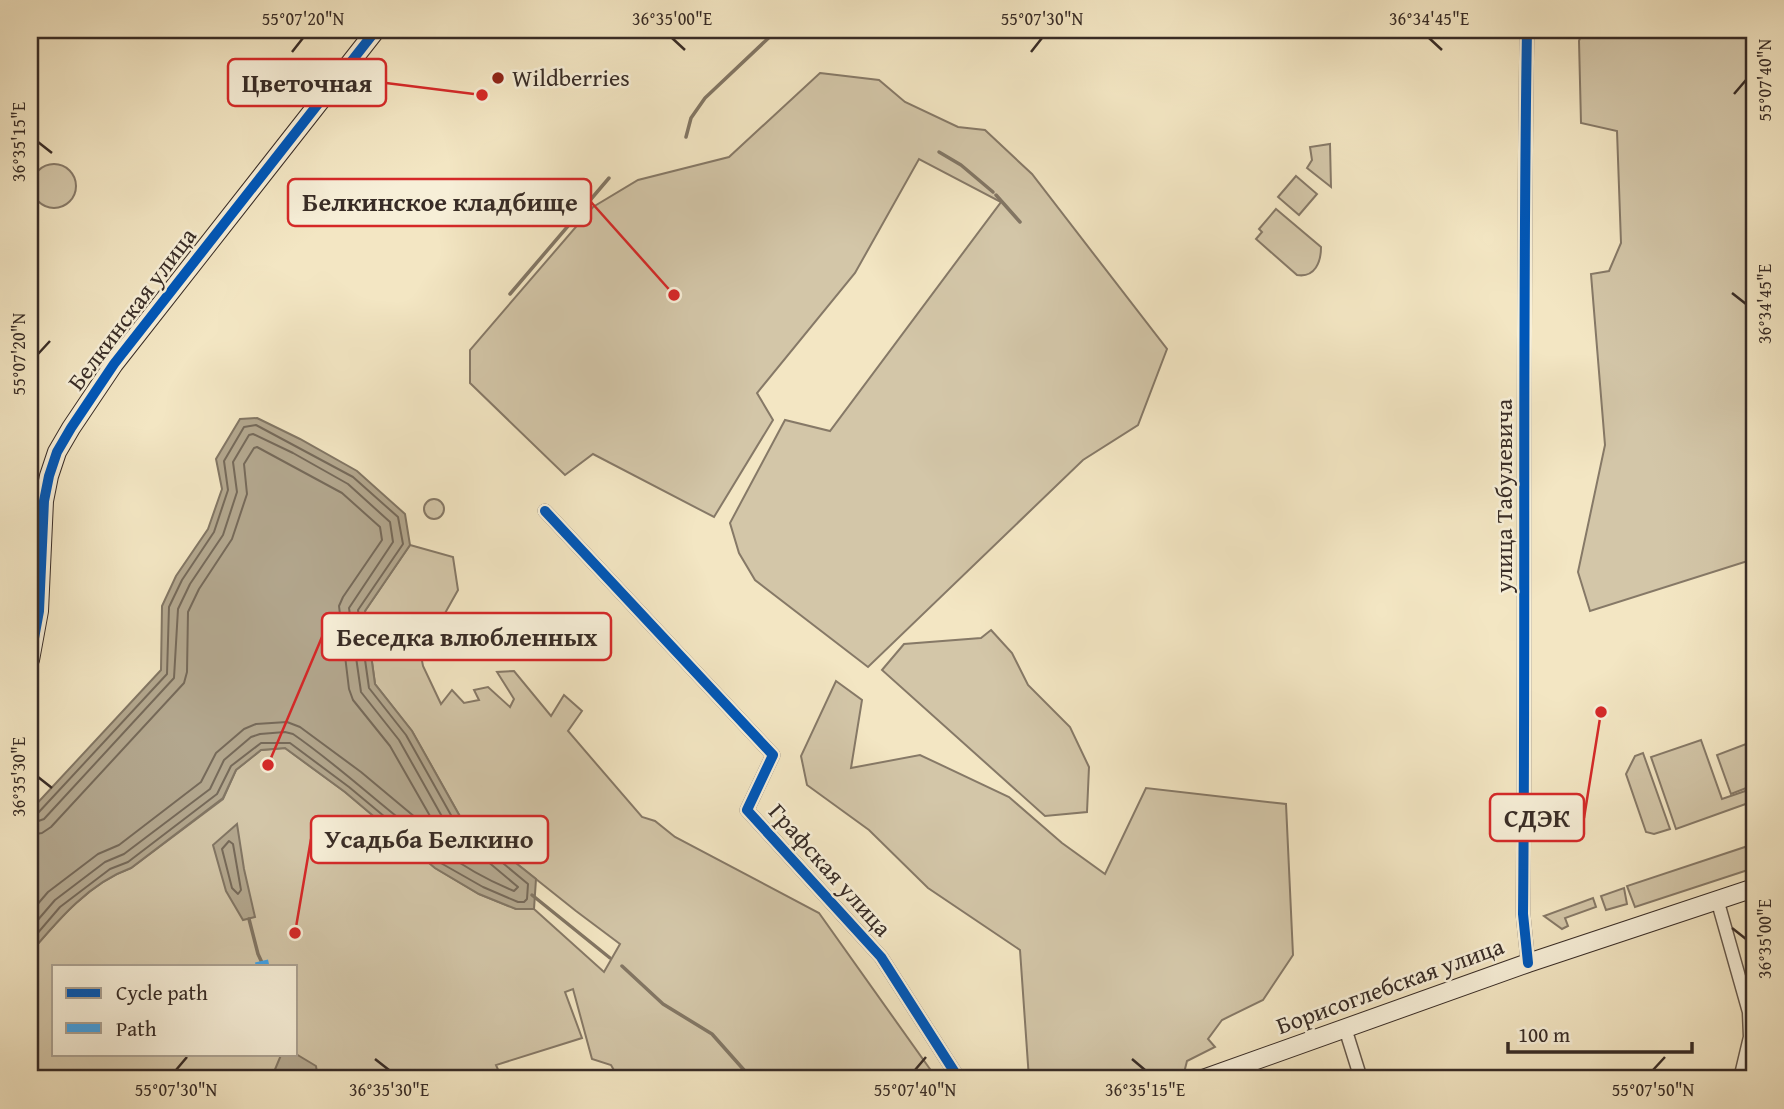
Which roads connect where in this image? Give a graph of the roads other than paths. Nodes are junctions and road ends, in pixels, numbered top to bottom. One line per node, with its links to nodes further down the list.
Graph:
1 (376, 30): 4 (street, Белкинская улица)
2 (1527, 30): 7 (street, улица Табулевича)
3 (545, 512): 9 (street, Графская улица)
4 (30, 660)
5 (1754, 888): 6 (street, Борисоглебская улица)
6 (1717, 899): 7 (street, Борисоглебская улица); 12 (street)
7 (1528, 962): 8 (street, Борисоглебская улица)
8 (1345, 1028): 10 (street, Борисоглебская улица); 11 (street)
9 (959, 1079)
10 (1203, 1079)
11 (1361, 1079)
12 (1740, 1079)

